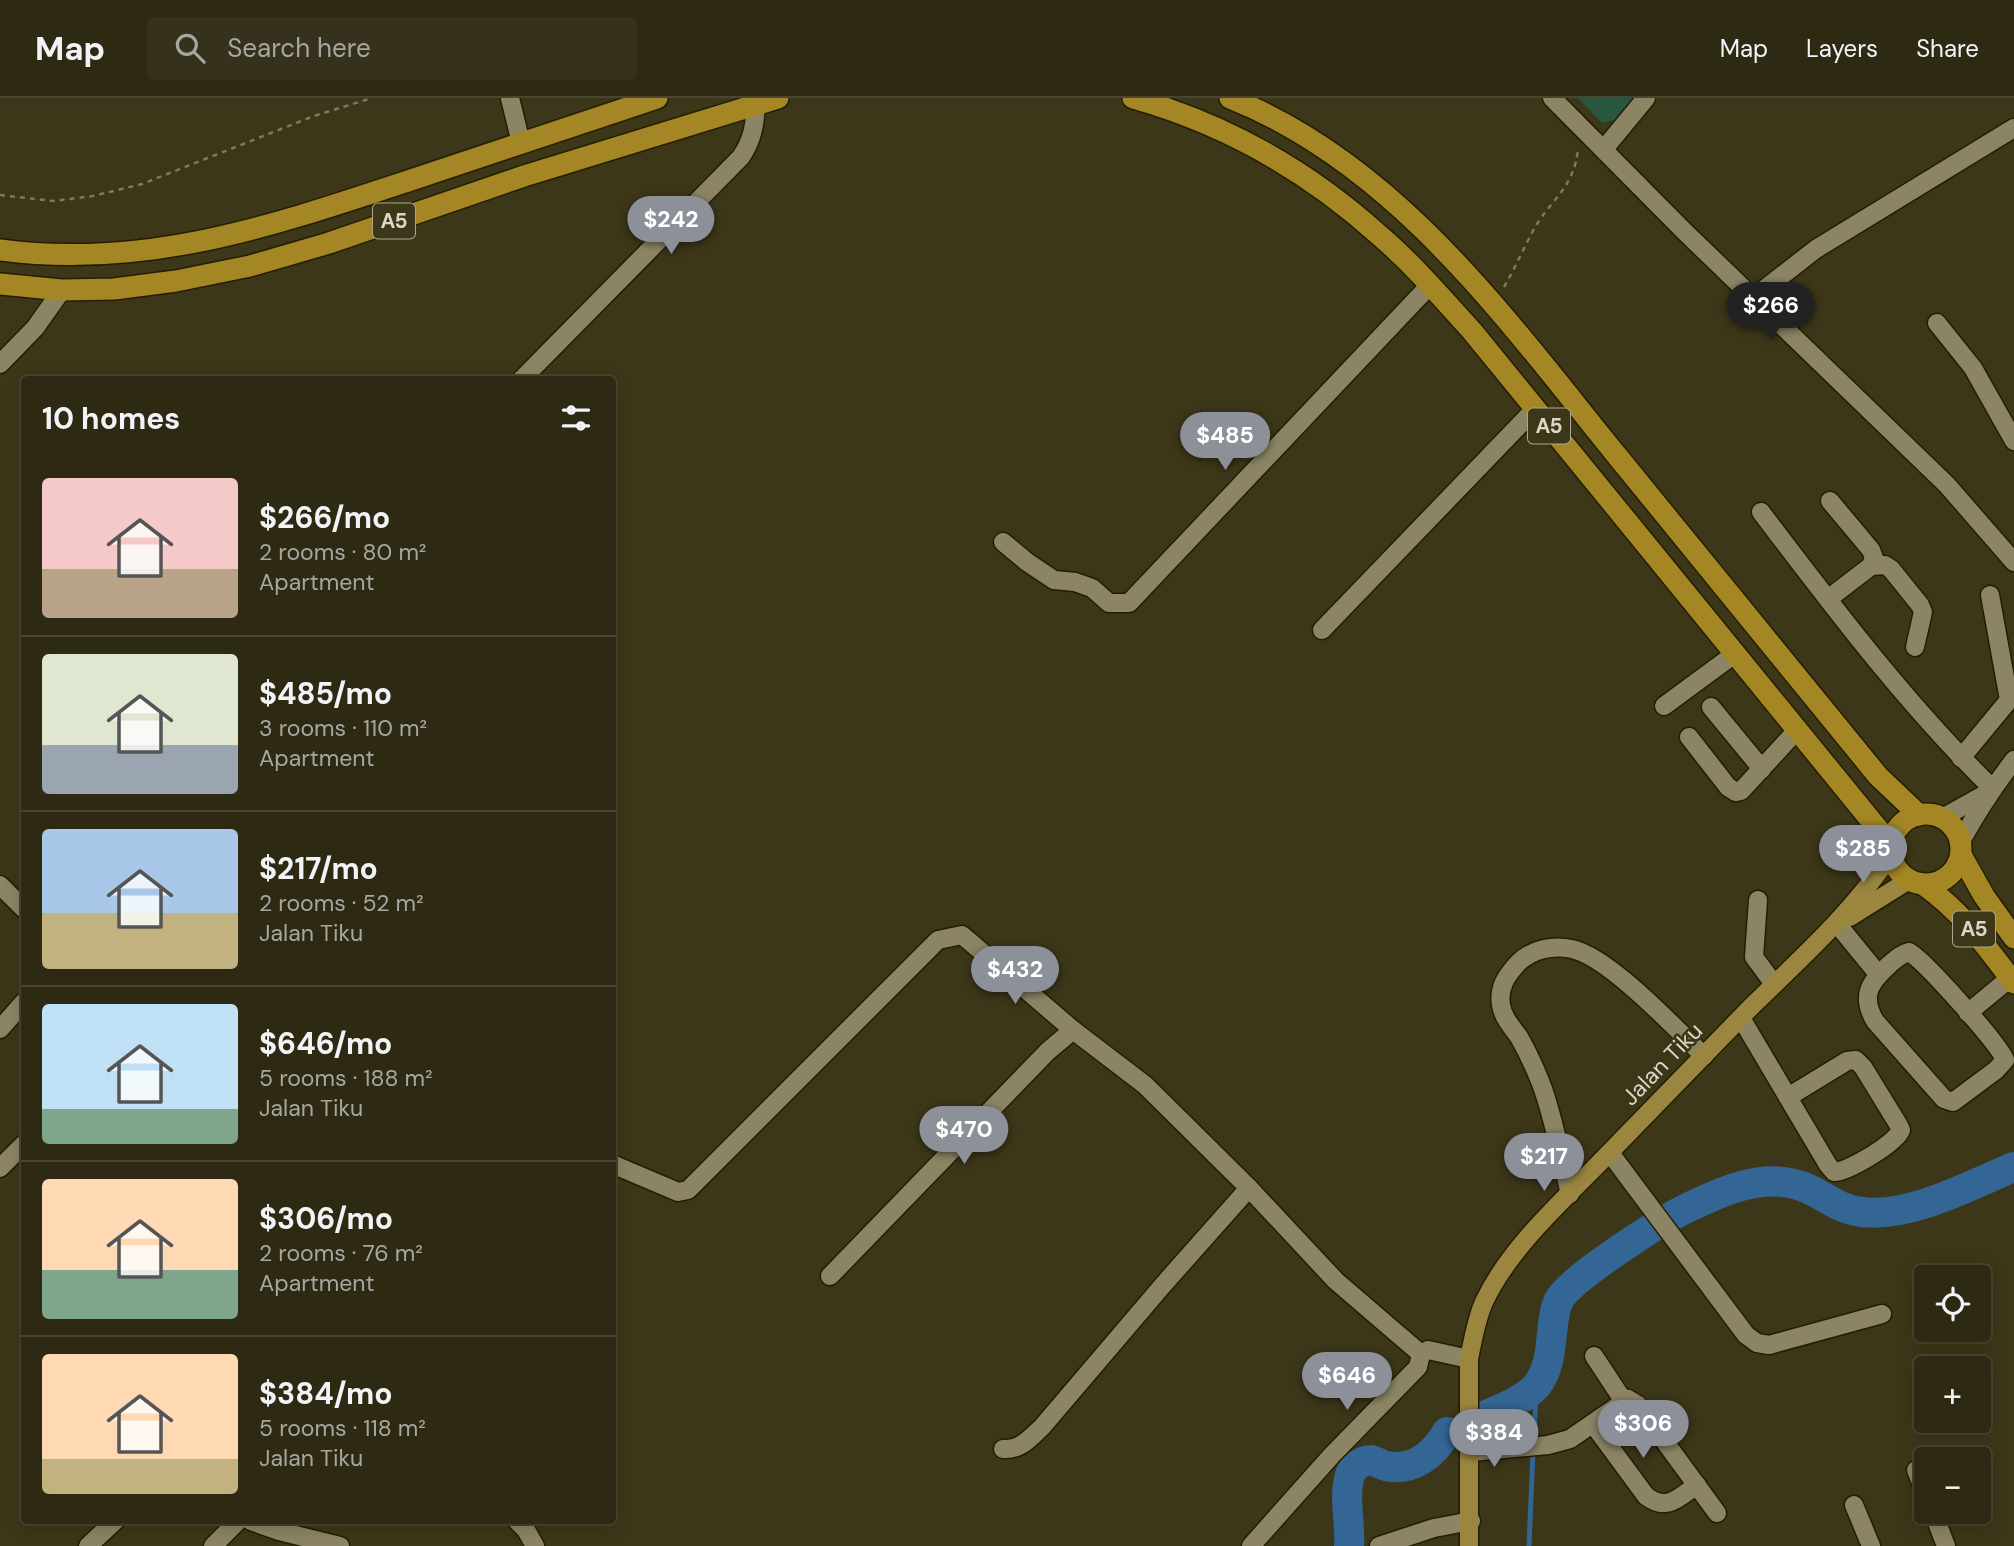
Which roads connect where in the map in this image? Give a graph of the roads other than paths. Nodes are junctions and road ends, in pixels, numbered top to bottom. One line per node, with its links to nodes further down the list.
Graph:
1 (510, 98): 10 (street)
2 (657, 98): 10 (highway, A5)
3 (778, 98): 8 (highway, A5)
4 (1133, 98): 14 (highway, A5)
5 (1230, 98): 40 (highway, A5)
6 (1552, 98): 11 (street)
7 (1646, 98): 11 (street)
8 (756, 103): 15 (highway, A5); 19 (street)
9 (2014, 128): 16 (street)
10 (521, 143): 12 (highway, A5)
11 (1599, 144): 16 (street)
12 (0, 250)
13 (0, 284): 15 (highway, A5)
14 (1430, 285): 20 (highway, A5); 24 (street)
15 (62, 290): 18 (street)
16 (1753, 298): 25 (street)
17 (1937, 323): 21 (street)
18 (0, 364)
19 (525, 376)
20 (1535, 409): 29 (street); 31 (highway, A5)
21 (2014, 441)
22 (1830, 501): 26 (street)
23 (1762, 512): 28 (street)
24 (1003, 542)
25 (2014, 562)
26 (1871, 566): 28 (street); 30 (street)
27 (1990, 595): 36 (street)
28 (1828, 599): 36 (street)
29 (1322, 630)
30 (1915, 647)
31 (1736, 653): 32 (street); 34 (highway, A5)
32 (1664, 706)
33 (1711, 707): 38 (street)
34 (1798, 729): 38 (street); 43 (highway, A5)
35 (1689, 737): 38 (street)
36 (1961, 758): 39 (street)
37 (2014, 760): 39 (street)
38 (1762, 769)
39 (1989, 791): 41 (street); 42 (street)
40 (1919, 815): 41 (highway); 43 (highway)
41 (1942, 818): 42 (highway, A5)
42 (1961, 848): 44 (highway, A5); 49 (highway, A5)
43 (1891, 849): 44 (highway, A5); 48 (main road, Jalan Tiku)
44 (1916, 883): 48 (main road, Jalan Tiku); 51 (highway, A5)
45 (0, 885): 47 (street)
46 (1758, 900): 52 (street)
47 (21, 906)
48 (1831, 930): 50 (street); 52 (main road, Jalan Tiku)
49 (2014, 938)
50 (1878, 974): 54 (street); 54 (street)
51 (2012, 980): 54 (street)
52 (1774, 985): 55 (main road, Jalan Tiku)
53 (21, 1005): 56 (street)
54 (1968, 1013)
55 (1741, 1018): 58 (main road, Jalan Tiku); 59 (street)
56 (0, 1029)
57 (1073, 1030): 62 (street); 64 (street); 66 (street)
58 (1704, 1056): 61 (main road, Jalan Tiku); 65 (street)
59 (1788, 1097): 59 (street)
60 (21, 1147): 63 (street)
61 (1610, 1153): 65 (main road, Jalan Tiku); 67 (street)
62 (616, 1166)
63 (0, 1168)
64 (1249, 1188): 68 (street); 73 (street)
65 (1570, 1194): 70 (main road, Jalan Tiku)
66 (830, 1276)
67 (1882, 1314)
68 (1421, 1354): 70 (street); 89 (street)
69 (1594, 1356): 71 (street)
70 (1469, 1359): 74 (main road, Jalan Tiku)
71 (1623, 1400): 72 (street); 75 (street)
72 (1593, 1424): 74 (street); 75 (street)
73 (1003, 1449)
74 (1471, 1452): 78 (main road, Jalan Tiku)
75 (1697, 1485): 77 (street)
76 (1854, 1505): 93 (street)
77 (1717, 1513)
78 (1471, 1521): 84 (street); 92 (main road, Jalan Tiku)
79 (112, 1524): 85 (street)
80 (234, 1524): 86 (street)
81 (259, 1524): 87 (street)
82 (520, 1524): 88 (street)
83 (1938, 1524): 94 (street)
84 (1434, 1528): 90 (street); 91 (street)
85 (88, 1546)
86 (212, 1546)
87 (340, 1546)
88 (536, 1546)
89 (1251, 1546)
90 (1379, 1546)
91 (1433, 1546)
92 (1469, 1546)
93 (1871, 1546)
94 (1946, 1546)

